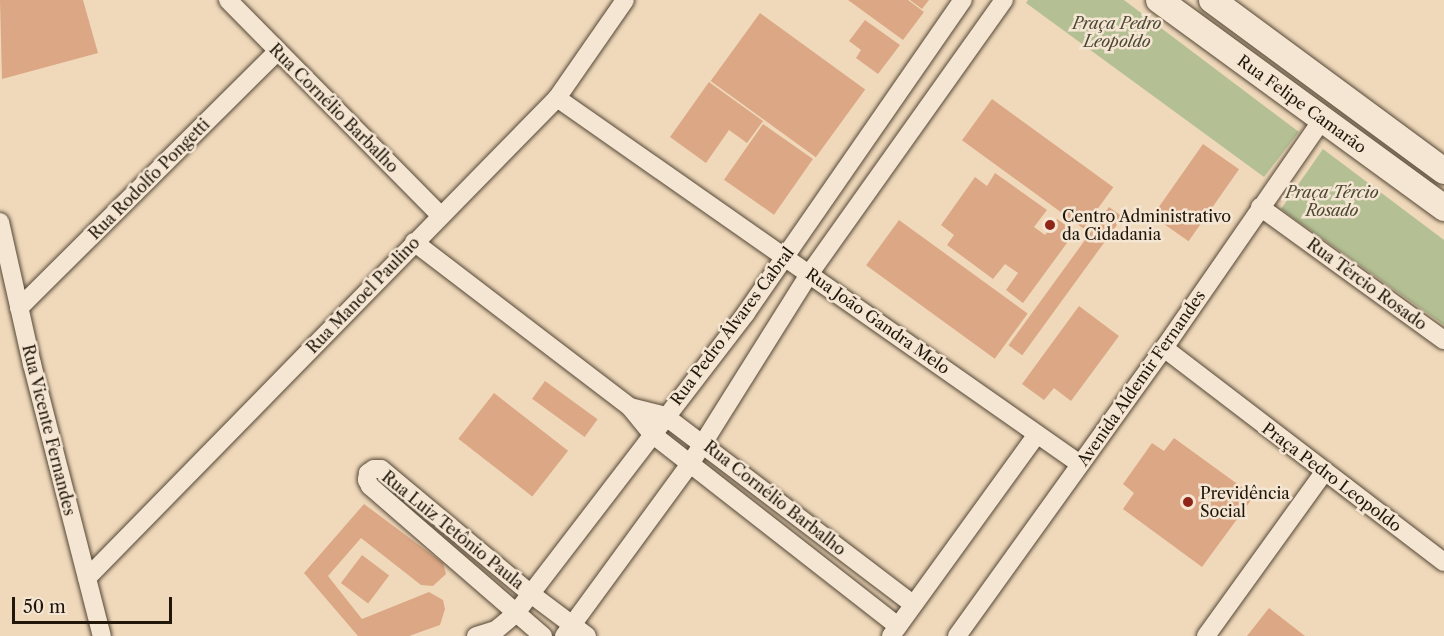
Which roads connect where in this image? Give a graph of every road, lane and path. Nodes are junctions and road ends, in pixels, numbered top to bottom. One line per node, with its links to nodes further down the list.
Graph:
1 (228, 0): 7 (street, Rua Cornélio Barbalho)
2 (625, 0): 8 (street, Rua Manoel Paulino)
3 (963, 0): 16 (street, Rua Pedro Álvares Cabral)
4 (1004, 0): 17 (street, Rua Pedro Álvares Cabral)
5 (1159, 0): 9 (main road, Rua Felipe Camarão)
6 (1212, 0): 10 (main road, Rua Felipe Camarão)
7 (278, 51): 13 (street, Rua Cornélio Barbalho); 18 (street, Rua Rodolfo Pongetti)
8 (557, 98): 13 (street, Rua Manoel Paulino); 16 (street, Rua João Gandra Melo)
9 (1323, 118): 11 (street, Avenida Aldemir Fernandes); 12 (main road, Rua Felipe Camarão)
10 (1444, 171)
11 (1260, 207): 19 (street, Rua Tércio Rosado); 20 (street, Avenida Aldemir Fernandes)
12 (1444, 208)
13 (441, 215): 15 (street, Rua Manoel Paulino)
14 (0, 223): 18 (street, Rua Vicente Fernandes)
15 (414, 242): 21 (street, Rua Cornélio Barbalho); 30 (street, Rua Manoel Paulino)
16 (786, 255): 17 (street, Rua João Gandra Melo); 22 (street, Rua Pedro Álvares Cabral)
17 (810, 273): 24 (street, Rua João Gandra Melo); 25 (street, Rua Pedro Álvares Cabral)
18 (19, 308): 30 (street, Rua Vicente Fernandes)
19 (1444, 340)
20 (1164, 348): 27 (street, Avenida Aldemir Fernandes); 28 (street, Praça Pedro Leopoldo)
21 (630, 407): 22 (street, Rua Cornélio Barbalho); 23 (street, Rua Cornélio Barbalho)
22 (665, 416): 23 (street, Rua Pedro Álvares Cabral); 25 (street, Rua Cornélio Barbalho)
23 (652, 434): 26 (street, Rua Cornélio Barbalho); 31 (street, Rua Pedro Álvares Cabral)
24 (1037, 434): 27 (street, Rua João Gandra Melo); 32 (street)
25 (704, 443): 26 (street, Rua Pedro Álvares Cabral); 32 (street, Rua Cornélio Barbalho)
26 (690, 464): 34 (street, Rua Pedro Álvares Cabral); 35 (street, Rua Cornélio Barbalho)
27 (1080, 464): 40 (street, Avenida Aldemir Fernandes)
28 (1325, 471): 29 (street, Praça Pedro Leopoldo); 41 (street)
29 (1444, 562)
30 (87, 578): 38 (street, Rua Vicente Fernandes)
31 (531, 594): 33 (street, Rua Pedro Álvares Cabral); 33 (street, Rua Luiz Tetônio Paula); 34 (street, Rua Luiz Tetônio Paula); 36 (street)
32 (913, 604): 35 (street)
33 (516, 613): 36 (street, Rua Luiz Tetônio Paula); 37 (street, Rua Pedro Álvares Cabral)
34 (568, 630): 39 (street, Rua Luiz Tetônio Paula)
35 (894, 631)
36 (537, 634)
37 (479, 635)
38 (102, 636)
39 (587, 636)
40 (957, 636)
41 (1206, 636)

